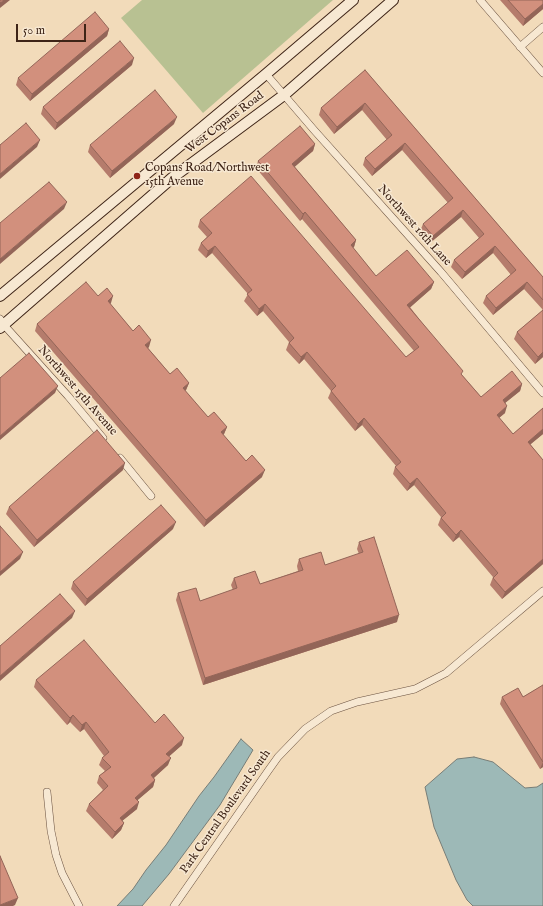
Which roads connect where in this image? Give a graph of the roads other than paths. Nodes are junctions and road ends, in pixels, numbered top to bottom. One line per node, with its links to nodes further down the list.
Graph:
1 (353, 0): 7 (main road, West Copans Road)
2 (393, 0): 8 (main road, West Copans Road)
3 (480, 0): 5 (street)
4 (543, 27): 5 (street)
5 (520, 47): 6 (street)
6 (543, 73)
7 (266, 74): 8 (street, Northwest 16th Lane); 9 (main road, West Copans Road)
8 (284, 95): 10 (main road, West Copans Road); 11 (street, Northwest 16th Lane)
9 (0, 296)
10 (1, 324): 12 (street, Northwest 15th Avenue)
11 (543, 394)
12 (151, 496)
13 (543, 591): 16 (street, Park Central Boulevard South)
14 (47, 792): 15 (street)
15 (79, 906)
16 (174, 906)

